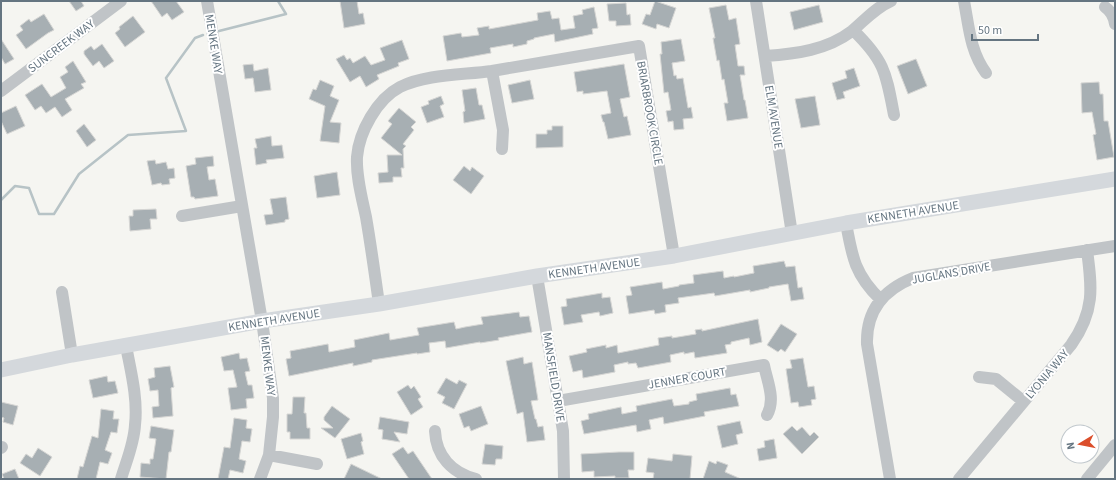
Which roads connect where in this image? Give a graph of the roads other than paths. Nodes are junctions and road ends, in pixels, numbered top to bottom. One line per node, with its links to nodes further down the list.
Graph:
1 (207, 1): 16 (street, MENKE WAY)
2 (756, 1): 9 (street, ELM AVENUE)
3 (891, 1): 8 (street)
4 (964, 1): 11 (street)
5 (116, 2): 12 (street, SUNCREEK WAY)
6 (1104, 7): 7 (street)
7 (1115, 24)
8 (853, 30): 9 (street); 13 (street)
9 (765, 56): 19 (street, ELM AVENUE)
10 (492, 70): 14 (street); 22 (street, BRIARBROOK CIRCLE); 26 (street, BRIARBROOK CIRCLE)
11 (986, 73)
12 (1, 91)
13 (894, 115)
14 (502, 149)
15 (1115, 179): 18 (main road, KENNETH AVENUE)
16 (242, 206): 17 (street); 27 (street, MENKE WAY)
17 (182, 216)
18 (846, 223): 19 (main road, KENNETH AVENUE); 25 (street)
19 (792, 234): 22 (main road, KENNETH AVENUE)
20 (1115, 246): 21 (street, JUGLANS DRIVE)
21 (1087, 250): 25 (street, JUGLANS DRIVE); 33 (street, LYONIA WAY)
22 (674, 256): 23 (main road, KENNETH AVENUE)
23 (537, 276): 26 (main road, KENNETH AVENUE); 32 (street, MANSFIELD DRIVE)
24 (62, 292): 29 (street)
25 (881, 300): 43 (street, JUGLANS DRIVE)
26 (380, 304): 27 (main road, KENNETH AVENUE)
27 (262, 320): 28 (main road, KENNETH AVENUE); 37 (street, MENKE WAY)
28 (126, 346): 29 (main road, KENNETH AVENUE); 39 (street)
29 (72, 355): 30 (main road, KENNETH AVENUE)
30 (1, 370)
31 (979, 377): 33 (street)
32 (558, 401): 34 (street, JENNER COURT); 42 (street, MANSFIELD DRIVE)
33 (1023, 402): 44 (street, LYONIA WAY)
34 (767, 415)
35 (435, 431): 41 (street)
36 (1115, 445): 45 (street)
37 (269, 455): 38 (street); 40 (street, MENKE WAY)
38 (317, 464)
39 (121, 479)
40 (260, 479)
41 (476, 479)
42 (564, 479)
43 (890, 479)
44 (959, 479)
45 (1089, 479)

